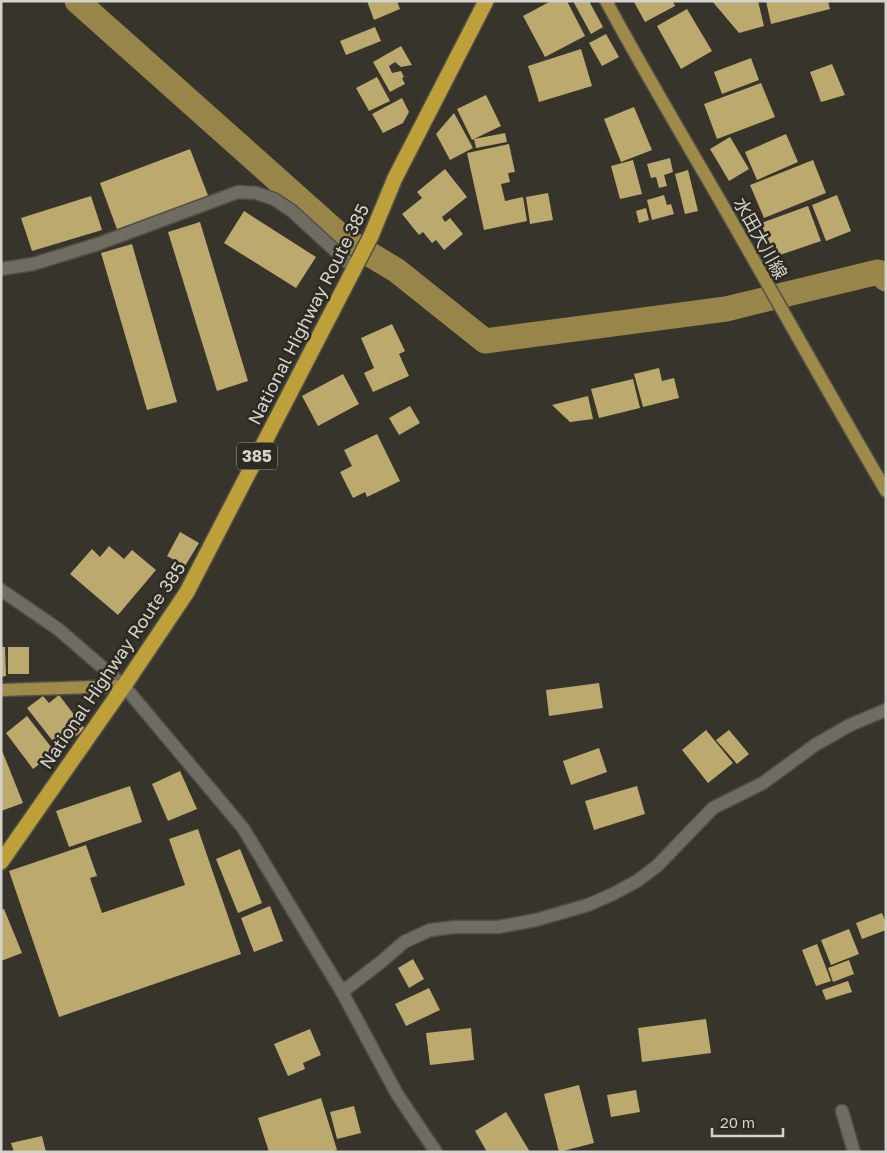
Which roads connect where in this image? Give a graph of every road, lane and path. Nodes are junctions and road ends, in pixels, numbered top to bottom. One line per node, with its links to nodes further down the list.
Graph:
1 (486, 1): 3 (highway, National Highway Route 385 / 385)
2 (606, 1): 5 (main road, 水田大川線)
3 (354, 268): 4 (street); 7 (highway, National Highway Route 385 / 385)
4 (1, 269)
5 (886, 491)
6 (1, 590): 7 (street)
7 (127, 680): 8 (main road); 10 (highway, National Highway Route 385 / 385); 11 (street)
8 (1, 690)
9 (886, 710): 11 (street)
10 (1, 862)
11 (342, 992): 13 (street)
12 (842, 1111): 14 (street)
13 (436, 1152)
14 (854, 1152)

